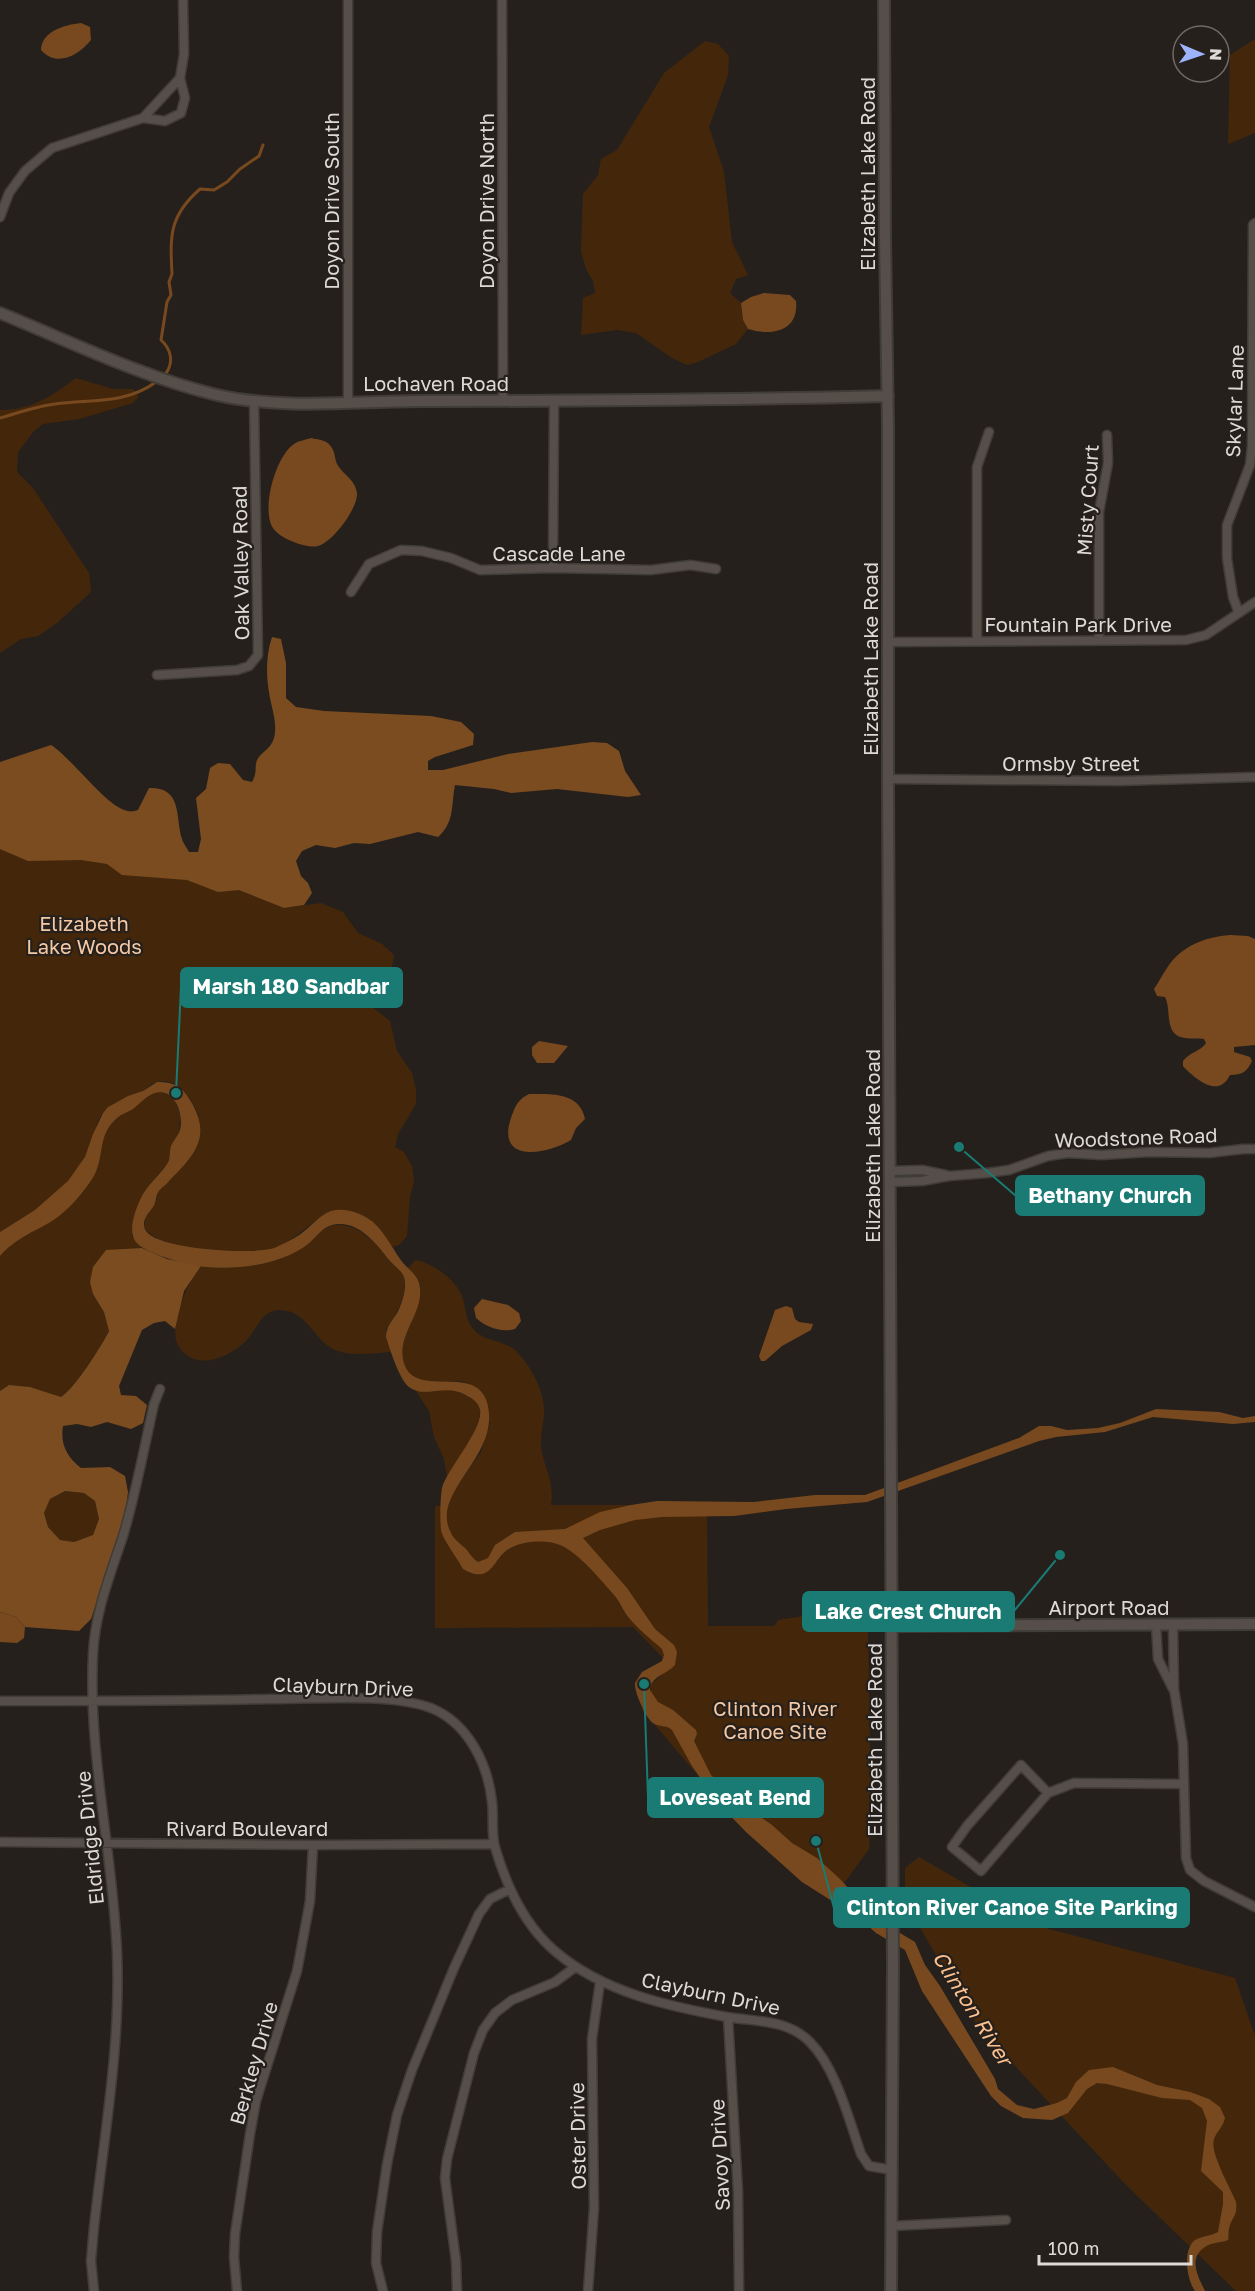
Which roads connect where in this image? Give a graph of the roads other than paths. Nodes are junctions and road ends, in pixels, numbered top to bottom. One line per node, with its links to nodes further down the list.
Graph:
1 (183, 0): 5 (street)
2 (348, 0): 12 (street, Doyon Drive South)
3 (502, 0): 13 (street, Doyon Drive North)
4 (884, 0): 10 (street, Elizabeth Lake Road)
5 (180, 78): 6 (street); 6 (street)
6 (143, 118): 7 (street)
7 (0, 218)
8 (1255, 223): 21 (street, Skylar Lane)
9 (0, 313): 11 (street, Lochaven Road)
10 (888, 396): 14 (street, Lochaven Road); 24 (street, Elizabeth Lake Road)
11 (254, 400): 12 (street, Lochaven Road); 25 (street, Oak Valley Road)
12 (348, 401): 13 (street, Lochaven Road)
13 (503, 401): 14 (street, Lochaven Road)
14 (554, 402): 17 (street)
15 (989, 432): 23 (street)
16 (1107, 435): 22 (street, Misty Court)
17 (553, 568): 18 (street, Cascade Lane); 19 (street, Cascade Lane)
18 (716, 569)
19 (351, 592)
20 (1255, 602): 21 (street, Fountain Park Drive)
21 (1239, 613): 22 (street, Fountain Park Drive)
22 (1099, 640): 23 (street, Fountain Park Drive)
23 (977, 641): 24 (street, Fountain Park Drive)
24 (889, 642): 27 (street, Elizabeth Lake Road)
25 (157, 675)
26 (1255, 777): 27 (street, Ormsby Street)
27 (888, 779): 29 (street, Elizabeth Lake Road)
28 (1255, 1149): 29 (street, Woodstone Road)
29 (890, 1176): 34 (street, Elizabeth Lake Road)
30 (160, 1389): 37 (street, Eldridge Drive)
31 (1255, 1624): 33 (street, Airport Road)
32 (1156, 1625): 33 (street, Airport Road); 34 (street, Airport Road); 35 (street)
33 (1173, 1625): 35 (street)
34 (891, 1626): 49 (street, Elizabeth Lake Road)
35 (1174, 1689): 38 (street)
36 (0, 1701): 37 (street, Clayburn Drive)
37 (93, 1701): 41 (street, Eldridge Drive); 42 (street, Clayburn Drive)
38 (1183, 1784): 39 (street); 45 (street)
39 (1048, 1793): 39 (street)
40 (0, 1842): 41 (street, Rivard Boulevard)
41 (107, 1844): 43 (street, Rivard Boulevard); 52 (street, Eldridge Drive)
42 (494, 1844): 43 (street, Rivard Boulevard); 44 (street, Clayburn Drive)
43 (313, 1845): 53 (street, Berkley Drive)
44 (510, 1889): 46 (street, Clayburn Drive); 54 (street)
45 (1255, 1907)
46 (574, 1968): 47 (street, Clayburn Drive); 55 (street)
47 (600, 1982): 48 (street, Clayburn Drive); 56 (street, Oster Drive)
48 (728, 2017): 49 (street, Clayburn Drive); 57 (street, Savoy Drive)
49 (892, 2169): 51 (street, Elizabeth Lake Road)
50 (1006, 2220): 51 (street)
51 (892, 2226): 58 (street, Elizabeth Lake Road)
52 (94, 2291)
53 (237, 2291)
54 (383, 2291)
55 (457, 2291)
56 (588, 2291)
57 (739, 2291)
58 (891, 2291)

